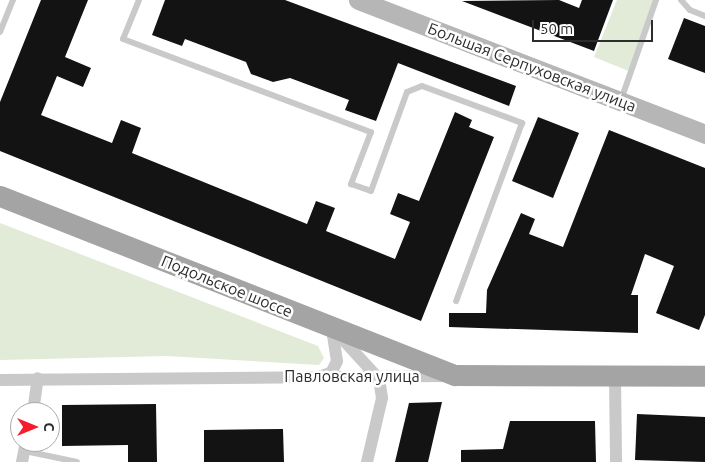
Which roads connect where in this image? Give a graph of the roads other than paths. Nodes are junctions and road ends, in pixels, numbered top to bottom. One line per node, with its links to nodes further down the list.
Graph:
1 (13, 0): 7 (lane)
2 (138, 0): 11 (lane)
3 (358, 0): 8 (street, Большая Серпуховская улица)
4 (656, 0): 8 (lane)
5 (684, 1): 6 (lane)
6 (705, 16)
7 (0, 32)
8 (620, 102): 9 (street, Большая Серпуховская улица)
9 (705, 134)
10 (0, 196): 12 (main road, Подольское шоссе)
11 (456, 301)
12 (332, 328): 13 (main road, Подольское шоссе); 14 (street); 18 (street)
13 (455, 375): 15 (main road, Павловская улица); 18 (street, Павловская улица)
14 (319, 376): 17 (street, Павловская улица); 18 (street, Павловская улица)
15 (615, 376): 16 (main road, Павловская улица); 24 (street)
16 (705, 376)
17 (38, 378): 19 (street, Павловская улица); 20 (street)
18 (379, 378): 23 (street)
19 (0, 380)
20 (34, 402)
21 (24, 452): 22 (lane)
22 (77, 462)
23 (367, 462)
24 (616, 462)

